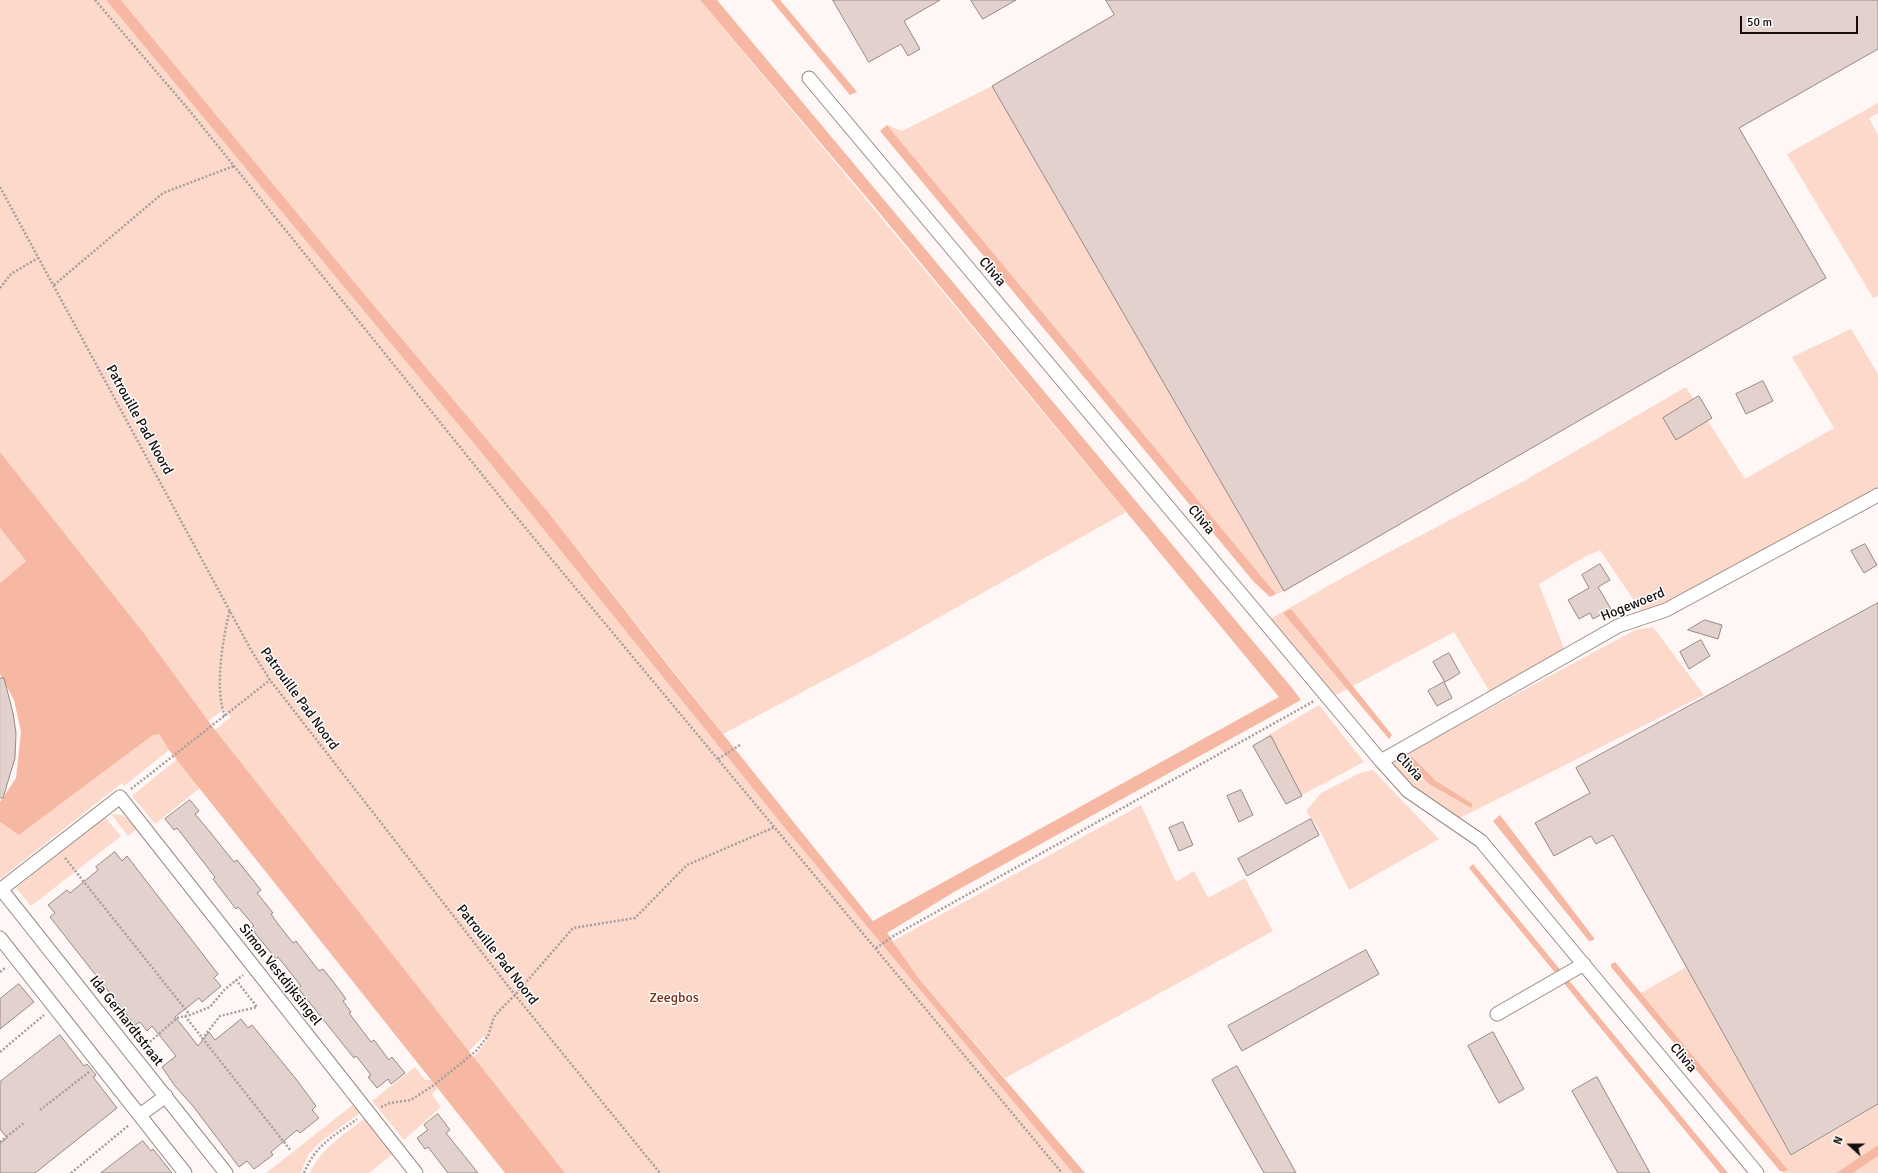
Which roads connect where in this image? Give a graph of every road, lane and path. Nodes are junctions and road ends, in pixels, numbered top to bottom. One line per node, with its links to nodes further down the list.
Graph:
1 (94, 0): 3 (path)
2 (809, 78): 11 (street, Clivia)
3 (234, 166): 6 (path); 14 (path)
4 (0, 186): 5 (path, Patrouille Pad Noord)
5 (38, 258): 6 (path, Patrouille Pad Noord); 7 (path)
6 (54, 286): 9 (path, Patrouille Pad Noord)
7 (0, 288)
8 (1878, 495): 15 (street, Hogewoerd)
9 (230, 610): 10 (path, Patrouille Pad Noord); 12 (path)
10 (270, 680): 12 (path); 25 (path, Patrouille Pad Noord)
11 (1325, 695): 15 (street, Clivia); 21 (path)
12 (225, 716): 16 (path)
13 (740, 744): 14 (path)
14 (718, 759): 17 (path)
15 (1381, 761): 22 (street, Clivia)
16 (119, 798): 18 (street); 23 (street, Simon Vestdijksingel)
17 (775, 827): 21 (path); 25 (path)
18 (56, 846): 19 (street); 28 (path)
19 (1, 890): 32 (street, Ida Gerhardtstraat)
20 (0, 938): 26 (street)
21 (876, 948): 47 (path)
22 (1584, 964): 27 (street); 48 (street, Clivia)
23 (252, 966): 24 (path); 36 (street, Simon Vestdijksingel)
24 (236, 980): 28 (path); 30 (path)
25 (516, 995): 36 (path); 46 (path, Patrouille Pad Noord)
26 (54, 1008): 31 (path); 33 (street)
27 (1497, 1014)
28 (190, 1015): 29 (path)
29 (185, 1016): 30 (path); 32 (path)
30 (202, 1039): 40 (path)
31 (0, 1052)
32 (133, 1056): 34 (street, Ida Gerhardtstraat)
33 (99, 1064): 35 (path); 37 (street)
34 (166, 1096): 37 (street); 43 (street, Ida Gerhardtstraat)
35 (40, 1110)
36 (368, 1112): 44 (path); 45 (street, Simon Vestdijksingel)
37 (140, 1115): 41 (path); 42 (street)
38 (24, 1123): 39 (path)
39 (0, 1142)
40 (291, 1151)
41 (71, 1173)
42 (185, 1173)
43 (226, 1173)
44 (304, 1173)
45 (416, 1173)
46 (660, 1173)
47 (1062, 1173)
48 (1757, 1173)

